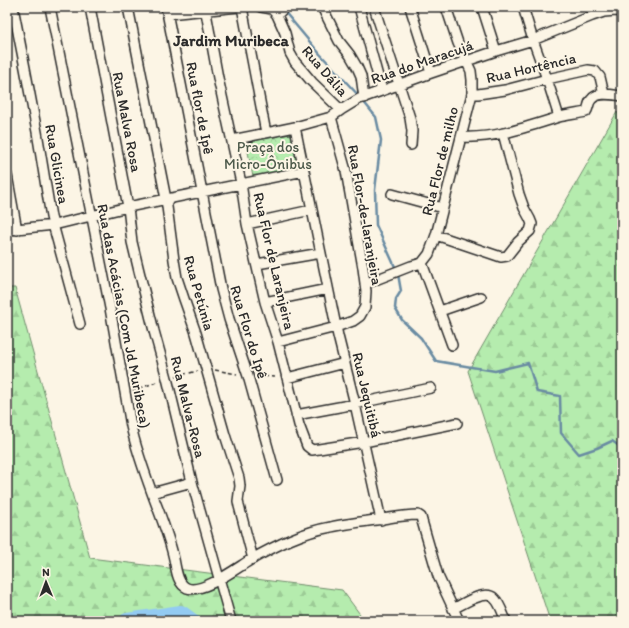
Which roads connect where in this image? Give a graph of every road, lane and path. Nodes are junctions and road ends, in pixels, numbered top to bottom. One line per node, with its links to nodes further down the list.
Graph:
1 (13, 7): 51 (street, Rua Glicinea)
2 (50, 7): 49 (street, Rua das Acácias (Com Jd Muribeca))
3 (90, 7): 46 (street, Rua Malva Rosa)
4 (128, 7): 45 (street, Rua Petúnia)
5 (239, 7): 16 (street)
6 (242, 7): 35 (street)
7 (261, 7): 19 (street)
8 (285, 7): 19 (street)
9 (322, 7): 30 (street)
10 (359, 7): 26 (street)
11 (374, 7): 25 (street)
12 (410, 7): 23 (street)
13 (446, 7): 22 (street, Rua Flor de milho)
14 (482, 7): 21 (street)
15 (523, 7): 20 (street)
16 (205, 8): 17 (street); 38 (street, Rua Flor de Laranjeira)
17 (167, 10): 43 (street, Rua flor de Ipê)
18 (622, 12): 20 (street, Rua do Maracujá)
19 (277, 15): 31 (street, Rua Dália)
20 (533, 40): 21 (street, Rua do Maracujá); 24 (street)
21 (496, 51): 22 (street, Rua do Maracujá)
22 (466, 62): 23 (street, Rua do Maracujá); 27 (street, Rua Flor de milho)
23 (431, 73): 25 (street, Rua do Maracujá)
24 (547, 79): 27 (street, Rua Hortência); 28 (street, Rua Hortência); 33 (street)
25 (399, 85): 26 (street, Rua do Maracujá); 39 (street)
26 (382, 91): 30 (street, Rua do Maracujá)
27 (472, 94): 37 (street, Rua Flor de milho)
28 (604, 94): 29 (street); 33 (street)
29 (622, 96)
30 (362, 98): 31 (street, Rua do Maracujá)
31 (341, 110): 32 (street, Rua do Maracujá)
32 (331, 117): 34 (street, Rua do Maracujá); 59 (street, Rua Flor-de-laranjeira)
33 (559, 117): 36 (street)
34 (295, 128): 35 (street, Rua do Maracujá); 40 (street, Rua Jequitibá)
35 (266, 133): 38 (street, Rua do Maracujá)
36 (503, 133): 37 (street); 54 (street)
37 (461, 137): 47 (street, Rua Flor de milho)
38 (232, 140): 42 (street, Rua Flor de Laranjeira)
39 (410, 145)
40 (304, 171): 42 (street); 48 (street, Rua Jequitibá)
41 (7, 174): 53 (street)
42 (241, 183): 43 (street); 50 (street, Rua Flor de Laranjeira)
43 (202, 191): 45 (street); 75 (street, Rua Flor do Ipê)
44 (392, 194): 47 (street, Rua Flor de milho)
45 (166, 198): 46 (street); 79 (street, Rua Petúnia)
46 (128, 207): 49 (street); 55 (street, Rua Malva Rosa)
47 (443, 208): 54 (street, Rua Flor de milho)
48 (311, 210): 50 (street); 56 (street, Rua Jequitibá)
49 (91, 216): 51 (street); 77 (street, Rua das Acácias (Com Jd Muribeca))
50 (247, 224): 58 (street, Rua Flor de Laranjeira)
51 (54, 225): 53 (street); 64 (street, Rua Glicinea)
52 (7, 230): 53 (street)
53 (17, 230)
54 (436, 235): 57 (street, Rua Flor de milho)
55 (132, 242): 76 (street, Rua Malva-Rosa)
56 (321, 253): 58 (street); 60 (street, Rua Jequitibá)
57 (422, 263): 59 (street); 63 (street)
58 (257, 264): 62 (street, Rua Flor de Laranjeira)
59 (365, 284): 65 (street, Rua Flor-de-laranjeira)
60 (328, 289): 62 (street); 65 (street, Rua Jequitibá)
61 (481, 297): 63 (street)
62 (266, 302): 66 (street, Rua Flor de Laranjeira)
63 (440, 311): 67 (street)
64 (80, 324)
65 (336, 327): 66 (street, Rua Flor-de-laranjeira); 68 (street, Rua Jequitibá)
66 (278, 342): 69 (street, Rua Flor de Laranjeira)
67 (452, 344)
68 (345, 363): 69 (street); 71 (street, Rua Jequitibá)
69 (287, 378): 72 (street, Rua Flor de Laranjeira)
70 (431, 388): 71 (street)
71 (356, 404): 72 (street); 74 (street, Rua Jequitibá)
72 (296, 415): 74 (street, Rua Flor de Laranjeira)
73 (457, 422): 74 (street)
74 (364, 442): 78 (street, Rua Jequitibá)
75 (277, 480)
76 (192, 482): 77 (street); 80 (street, Rua Malva-Rosa)
77 (152, 493): 80 (street, Rua das Acácias (Com Jd Muribeca))
78 (381, 520): 79 (street); 81 (street)
79 (253, 558): 80 (street)
80 (220, 579): 82 (street, Rua Malva-Rosa)
81 (453, 609): 83 (street); 84 (street)
82 (230, 621)
83 (459, 621)
84 (506, 621)

